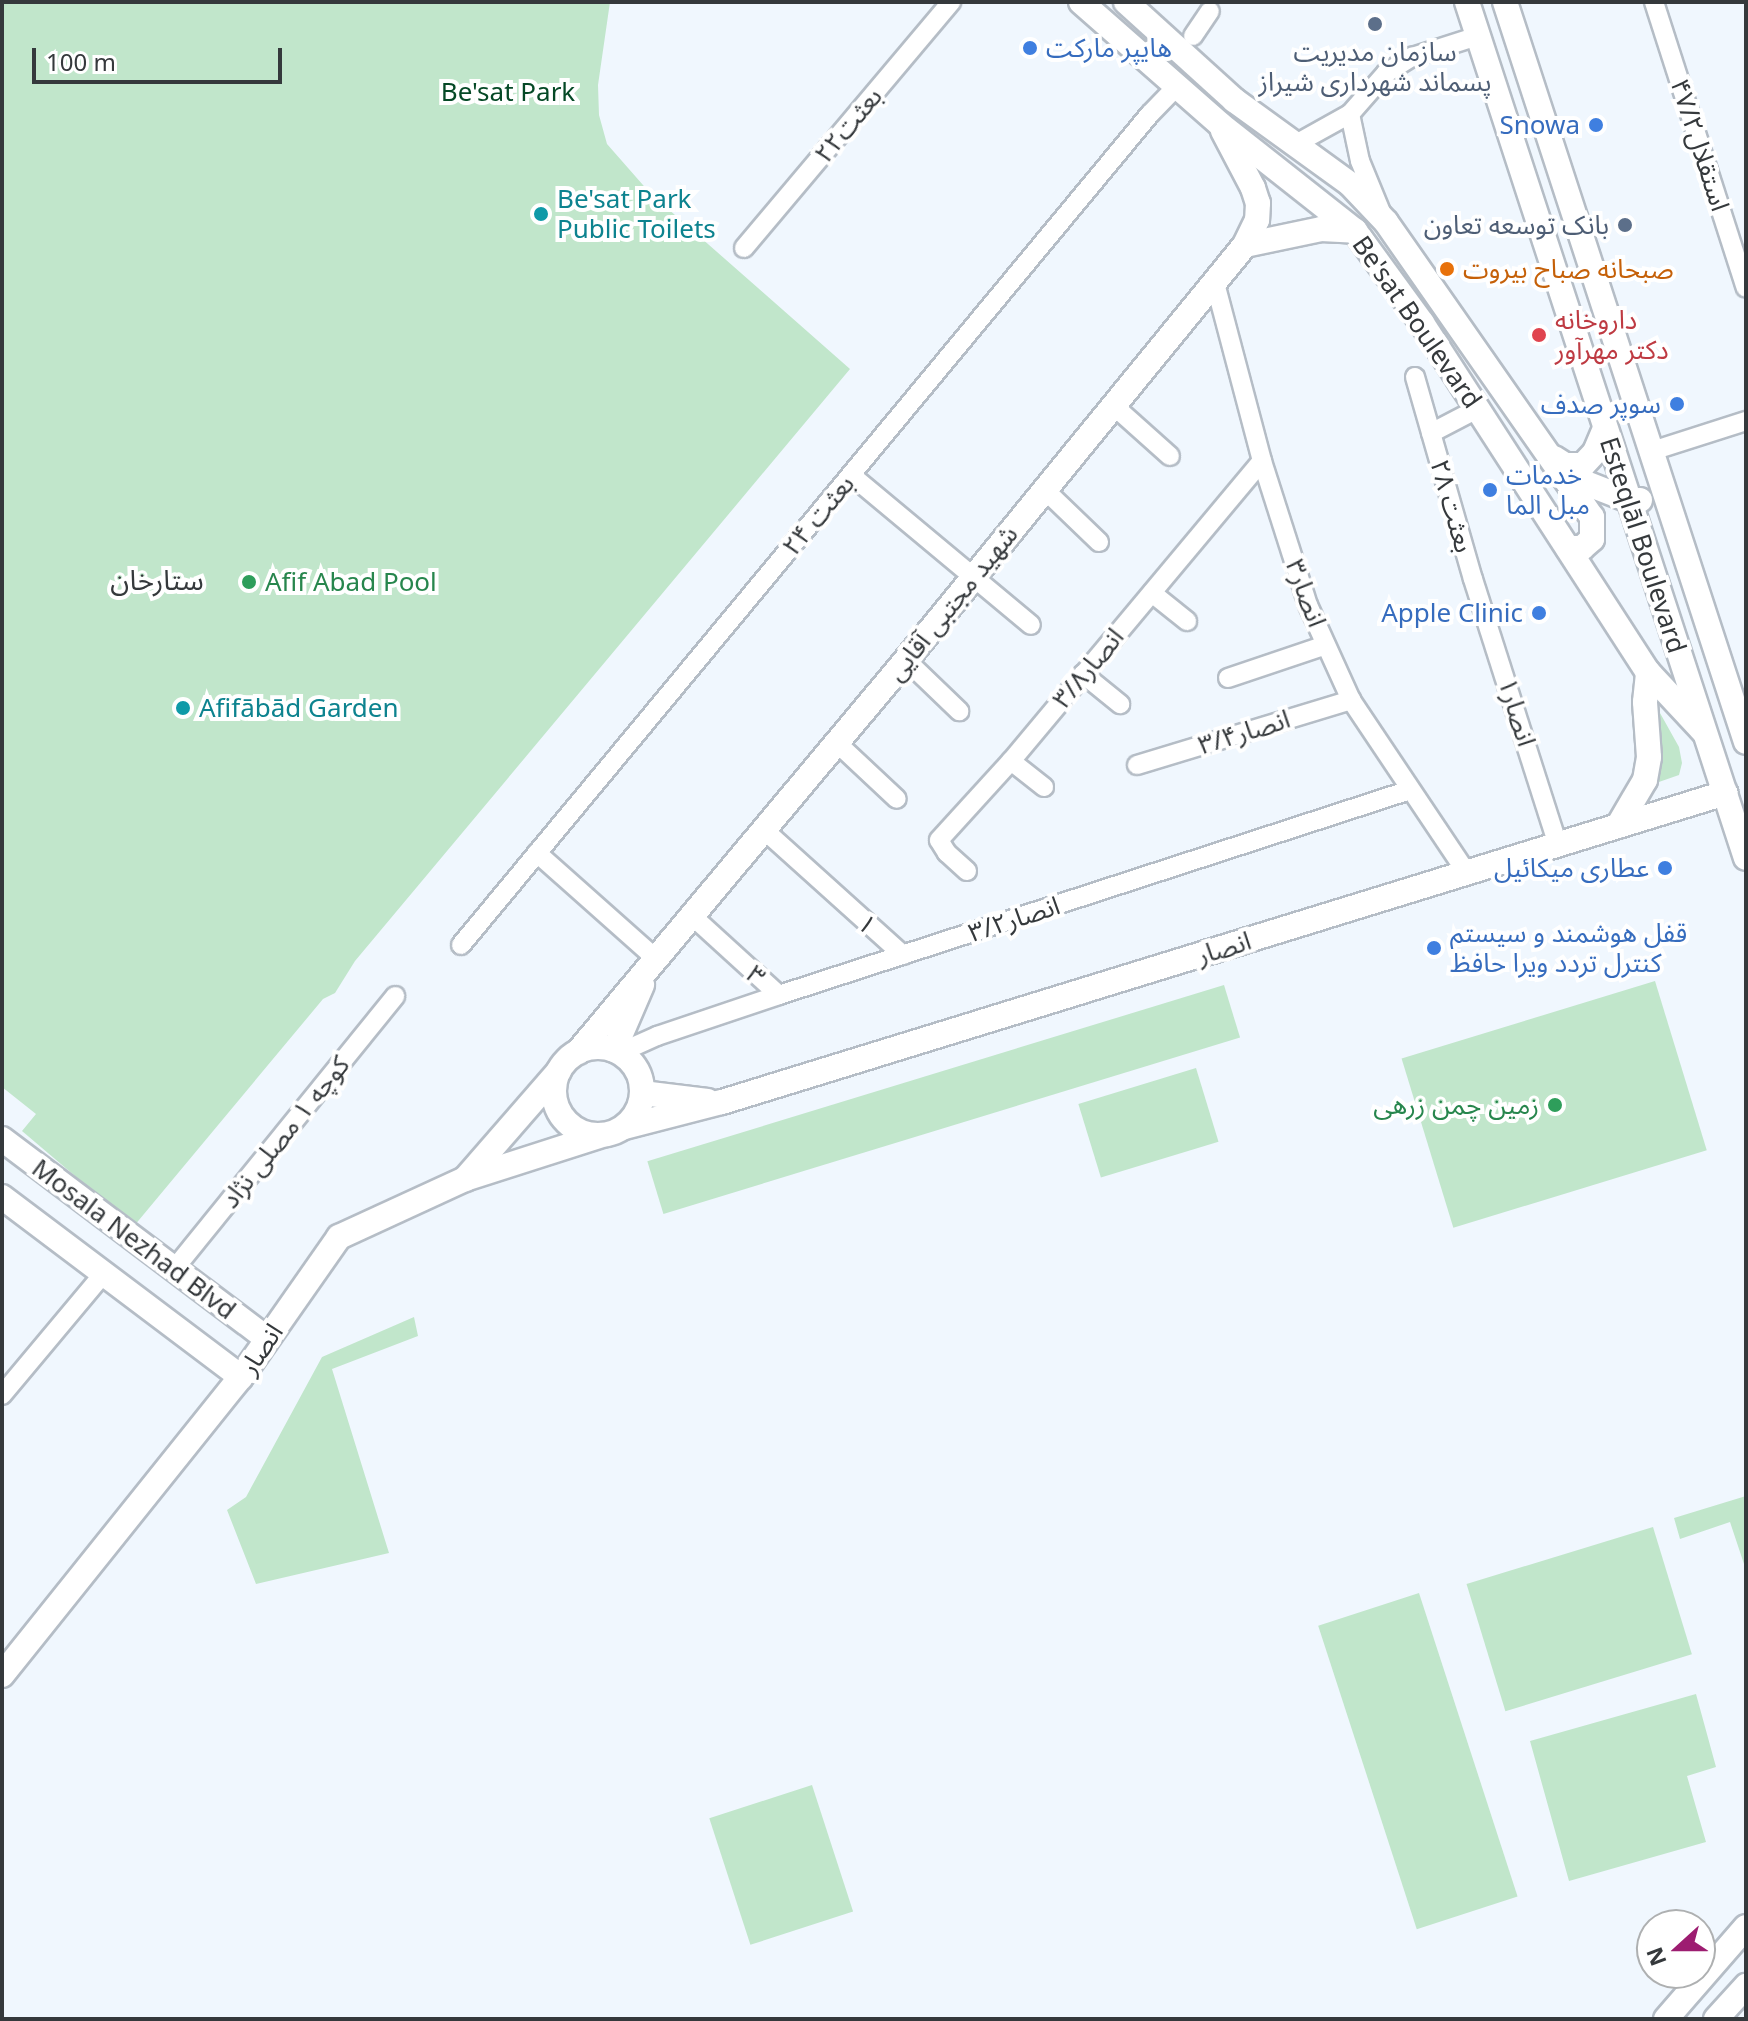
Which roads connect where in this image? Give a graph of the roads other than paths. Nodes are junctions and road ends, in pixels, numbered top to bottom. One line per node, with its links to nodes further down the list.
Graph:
1 (951, 2): 17 (street, بعثت۲۲)
2 (1081, 2): 10 (main road, Be'sat Boulevard)
3 (1126, 2): 13 (main road, Be'sat Boulevard)
4 (1467, 2): 9 (main road, Esteqlāl Boulevard)
5 (1505, 2): 27 (main road, Esteqlāl Boulevard)
6 (1654, 2): 19 (street, استقلال۴۷/۲)
7 (1210, 11): 8 (street)
8 (1193, 36)
9 (1478, 36): 11 (street); 24 (main road, Esteqlāl Boulevard)
10 (1176, 87): 12 (main road, Be'sat Boulevard); 30 (street, بعثت ۲۴)
11 (1350, 114): 13 (street); 14 (street)
12 (1221, 125): 15 (main road, Be'sat Boulevard); 16 (main road, شهید مجتبی آقایی)
13 (1294, 145): 14 (main road, Be'sat Boulevard)
14 (1386, 222): 26 (main road, Be'sat Boulevard)
15 (1355, 231): 16 (main road); 22 (main road, Be'sat Boulevard)
16 (1245, 245): 18 (main road, شهید مجتبی آقایی)
17 (744, 248)
18 (1215, 283): 21 (main road, شهید مجتبی آقایی); 29 (street, انصار۳)
19 (1746, 288)
20 (1415, 377): 25 (street, بعثت ۲۸)
21 (1114, 406): 28 (street); 32 (main road, شهید مجتبی آقایی)
22 (1477, 409): 25 (street, بعثت ۲۸); 36 (main road, Be'sat Boulevard)
23 (1746, 421): 27 (street)
24 (1605, 429): 26 (main road); 33 (main road, Esteqlāl Boulevard)
25 (1431, 433): 38 (street, بعثت ۲۸)
26 (1544, 451): 31 (main road, Be'sat Boulevard)
27 (1652, 451): 34 (main road, Esteqlāl Boulevard)
28 (1170, 456)
29 (1262, 461): 39 (street, انصار۳/۸); 42 (street, انصار۳)
30 (851, 475): 37 (street); 62 (street, بعثت ۲۴)
31 (1565, 475): 33 (main road); 36 (main road, Be'sat Boulevard)
32 (1045, 490): 35 (street); 37 (main road, شهید مجتبی آقایی)
33 (1629, 500): 34 (main road); 50 (main road, Esteqlāl Boulevard)
34 (1666, 500): 52 (main road, Esteqlāl Boulevard)
35 (1099, 542)
36 (1568, 548): 44 (main road, Be'sat Boulevard)
37 (974, 577): 41 (street); 43 (main road, شهید مجتبی آقایی)
38 (1473, 579): 61 (street, انصار۱)
39 (1152, 593): 40 (street); 45 (street, انصار۳/۸)
40 (1187, 621)
41 (1031, 625)
42 (1326, 645): 46 (street); 47 (street, انصار۳)
43 (906, 660): 49 (street); 51 (main road, شهید مجتبی آقایی)
44 (1648, 672): 50 (main road, Be'sat Boulevard); 59 (main road)
45 (1083, 674): 48 (street); 53 (street, انصار۳/۸)
46 (1228, 678)
47 (1351, 700): 54 (street, انصار۳/۴); 56 (street, انصار۳)
48 (1120, 704)
49 (959, 711)
50 (1703, 731): 57 (main road, Esteqlāl Boulevard)
51 (836, 742): 58 (street); 60 (main road, شهید مجتبی آقایی)
52 (1746, 742)
53 (1011, 761): 55 (street); 64 (street, انصار۳/۸)
54 (1137, 765)
55 (1044, 787)
56 (1410, 790): 65 (street, انصار۳); 68 (street, انصار۳/۲)
57 (1725, 793): 59 (main road, انصار); 63 (main road, Esteqlāl Boulevard)
58 (897, 799)
59 (1618, 826): 61 (main road, انصار)
60 (762, 828): 66 (main road, شهید مجتبی آقایی); 68 (street, ۱)
61 (1558, 845): 65 (main road, انصار)
62 (537, 853): 67 (street, بعثت ۲۴); 69 (street)
63 (1746, 858)
64 (967, 871)
65 (1467, 873): 76 (main road, انصار)
66 (690, 914): 69 (main road, شهید مجتبی آقایی); 70 (street, ۳)
67 (461, 945)
68 (903, 955): 70 (street, انصار۳/۲)
69 (654, 957): 72 (main road, شهید مجتبی آقایی); 73 (main road, شهید مجتبی آقایی)
70 (779, 995): 72 (street, انصار۳/۲)
71 (395, 996): 82 (street, کوچه ۱ مصلی نژاد)
72 (616, 1051): 73 (main road); 75 (main road)
73 (578, 1052): 74 (main road)
74 (558, 1072): 78 (main road); 80 (main road)
75 (642, 1093): 76 (main road, انصار); 77 (main road)
76 (722, 1102): 77 (main road, انصار)
77 (625, 1127): 78 (main road)
78 (599, 1136): 80 (main road, انصار)
79 (2, 1139): 82 (main road, Mosala Nezhad Blvd)
80 (465, 1179): 84 (main road, انصار)
81 (2, 1197): 83 (main road, Mosala Nezhad Blvd)
82 (175, 1268): 84 (main road, Mosala Nezhad Blvd)
83 (104, 1273): 85 (main road, Mosala Nezhad Blvd); 86 (street)
84 (267, 1339): 85 (main road, انصار)
85 (241, 1377): 87 (main road, انصار)
86 (2, 1395)
87 (2, 1675)
88 (1746, 1927): 89 (main road)
89 (1716, 1961)
90 (1716, 1975): 92 (main road)
91 (1692, 1989): 93 (main road)
92 (1741, 1992): 94 (main road)
93 (1666, 2019)
94 (1716, 2019)

